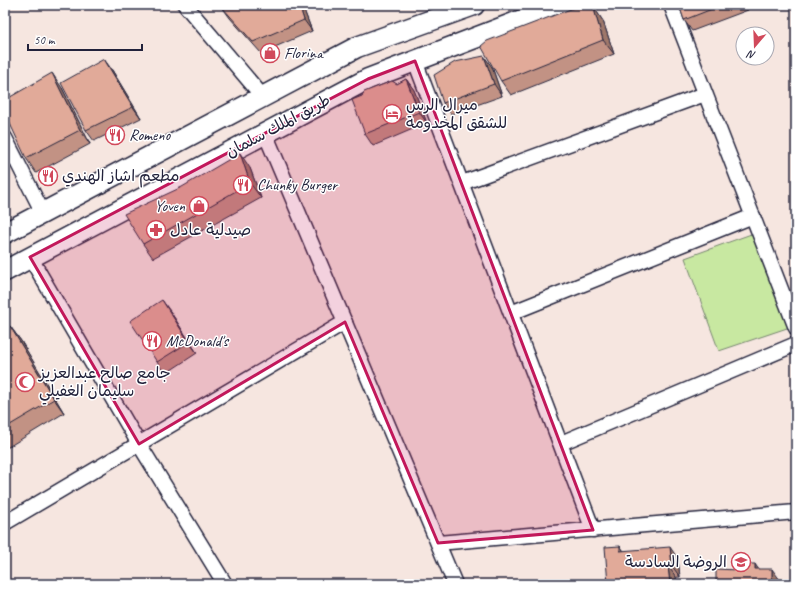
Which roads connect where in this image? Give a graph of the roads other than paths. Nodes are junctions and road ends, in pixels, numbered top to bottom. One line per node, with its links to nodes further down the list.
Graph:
1 (185, 5): 7 (street)
2 (474, 5): 7 (main road, طريق الملك سلمان)
3 (561, 5): 5 (main road, طريق الملك سلمان)
4 (671, 5): 6 (street)
5 (415, 60): 8 (main road, طريق الملك سلمان); 10 (street)
6 (705, 94): 10 (street); 12 (street)
7 (263, 97): 11 (main road, طريق الملك سلمان)
8 (265, 133): 14 (main road, طريق الملك سلمان); 17 (street)
9 (5, 138): 11 (street)
10 (462, 183): 16 (street)
11 (43, 212): 13 (main road, طريق الملك سلمان)
12 (753, 216): 16 (street); 18 (street)
13 (5, 233)
14 (30, 257): 15 (main road, طريق الملك سلمان); 21 (street)
15 (5, 271)
16 (511, 313): 20 (street)
17 (345, 322): 21 (street); 25 (street)
18 (796, 328)
19 (796, 344): 20 (street)
20 (561, 443): 24 (street)
21 (139, 444): 23 (street); 26 (street)
22 (796, 512): 24 (street)
23 (5, 523)
24 (593, 530): 25 (street)
25 (438, 543): 27 (street)
26 (225, 584)
27 (455, 584)

